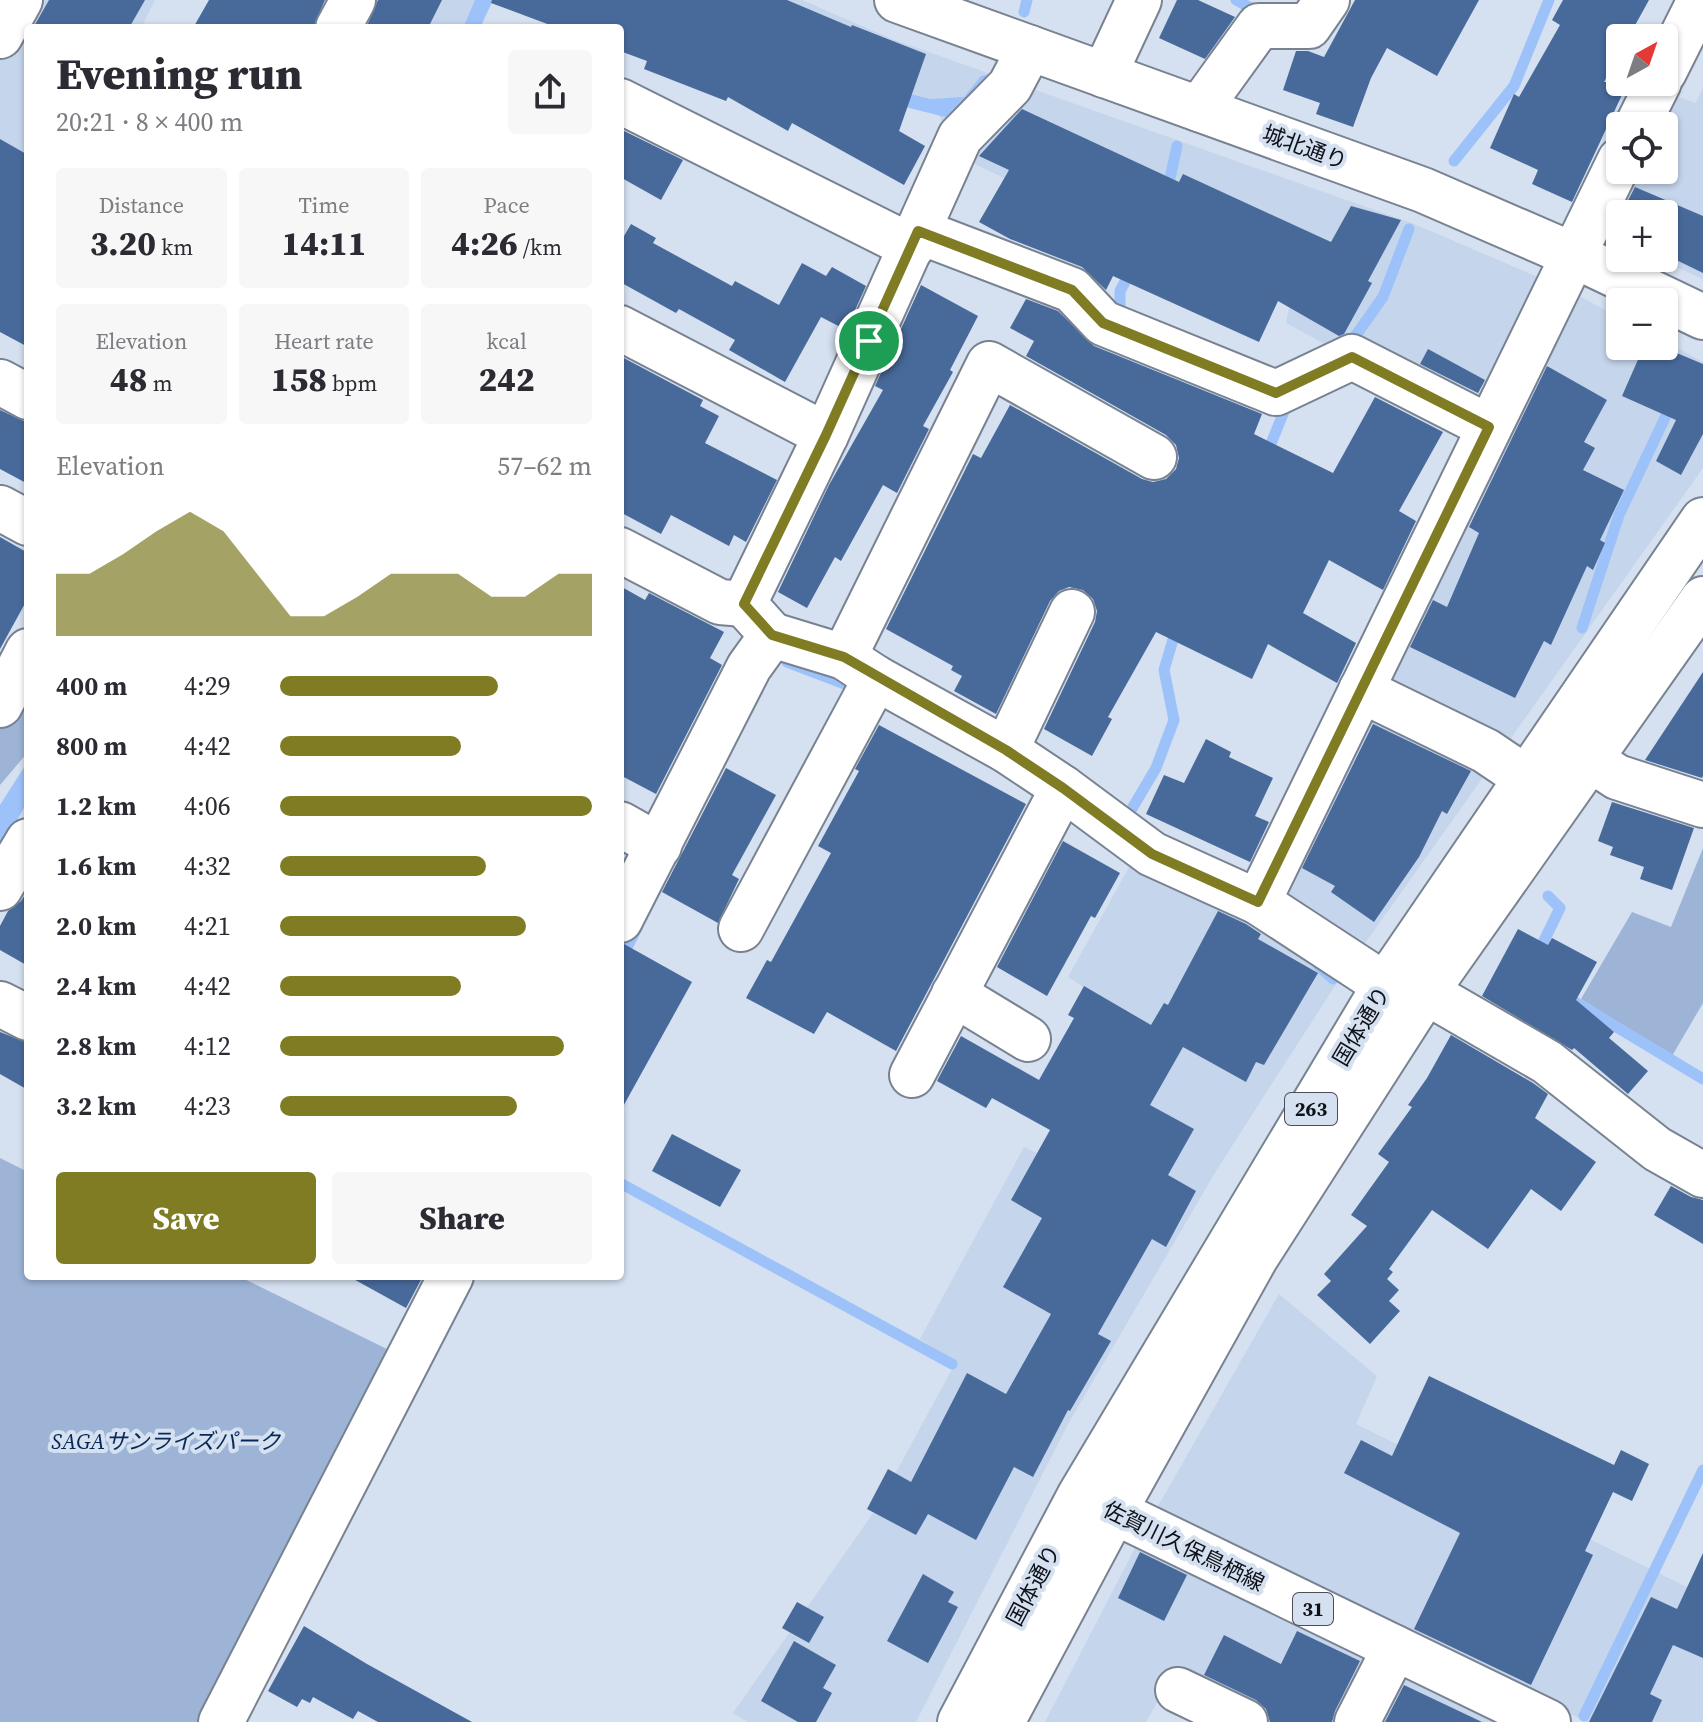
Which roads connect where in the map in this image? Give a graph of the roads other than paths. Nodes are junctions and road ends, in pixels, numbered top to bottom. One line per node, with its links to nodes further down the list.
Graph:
1 (20, 0): 8 (main road)
2 (353, 0): 7 (main road)
3 (897, 0): 10 (main road, 城北通り)
4 (1139, 0): 11 (main road)
5 (1327, 0): 13 (main road)
6 (1700, 0): 9 (main road)
7 (340, 24)
8 (0, 36)
9 (1678, 44)
10 (1030, 48): 11 (main road, 城北通り); 15 (main road)
11 (1104, 75): 13 (main road, 城北通り)
12 (624, 103): 15 (main road)
13 (1199, 109): 16 (main road, 城北通り)
14 (1608, 184): 16 (main road)
15 (915, 239): 21 (main road); 22 (main road)
16 (1573, 255): 17 (main road, 城北通り); 21 (main road)
17 (1703, 317)
18 (624, 330): 22 (main road)
19 (0, 382): 20 (main road)
20 (24, 395)
21 (1489, 427): 33 (main road)
22 (826, 435): 30 (main road)
23 (1154, 457): 32 (main road)
24 (0, 508): 26 (main road)
25 (1703, 520): 37 (main road, 国体通り / 263)
26 (24, 521)
27 (624, 552): 30 (main road)
28 (1703, 599): 36 (main road, 国体通り / 263)
29 (1072, 612): 35 (main road)
30 (758, 620): 32 (main road); 41 (main road)
31 (24, 659): 34 (main road)
32 (860, 680): 35 (main road); 44 (main road)
33 (1361, 690): 37 (main road); 42 (main road)
34 (0, 705)
35 (1006, 750): 38 (main road)
36 (1590, 759): 39 (main road); 45 (main road, 国体通り / 263)
37 (1526, 778): 45 (main road, 国体通り / 263)
38 (1056, 802): 42 (main road); 46 (main road)
39 (1703, 805)
40 (624, 826): 41 (main road)
41 (659, 846): 43 (main road)
42 (1258, 902): 45 (main road)
43 (624, 912)
44 (741, 929)
45 (1406, 989): 51 (main road); 53 (main road, 国体通り / 263)
46 (954, 994): 49 (main road); 50 (main road)
47 (0, 1004): 48 (main road)
48 (24, 1016)
49 (1028, 1039)
50 (912, 1075)
51 (1703, 1175)
52 (449, 1280): 56 (main road)
53 (1097, 1504): 54 (main road, 佐賀川久保鳥栖線 / 31); 57 (main road, 国体通り / 263); 58 (main road, 国体通り / 263)
54 (1395, 1648): 60 (main road); 61 (main road, 佐賀川久保鳥栖線 / 31)
55 (1178, 1690): 59 (main road)
56 (240, 1718)
57 (960, 1722)
58 (1002, 1722)
59 (1245, 1722)
60 (1357, 1722)
61 (1548, 1722)

